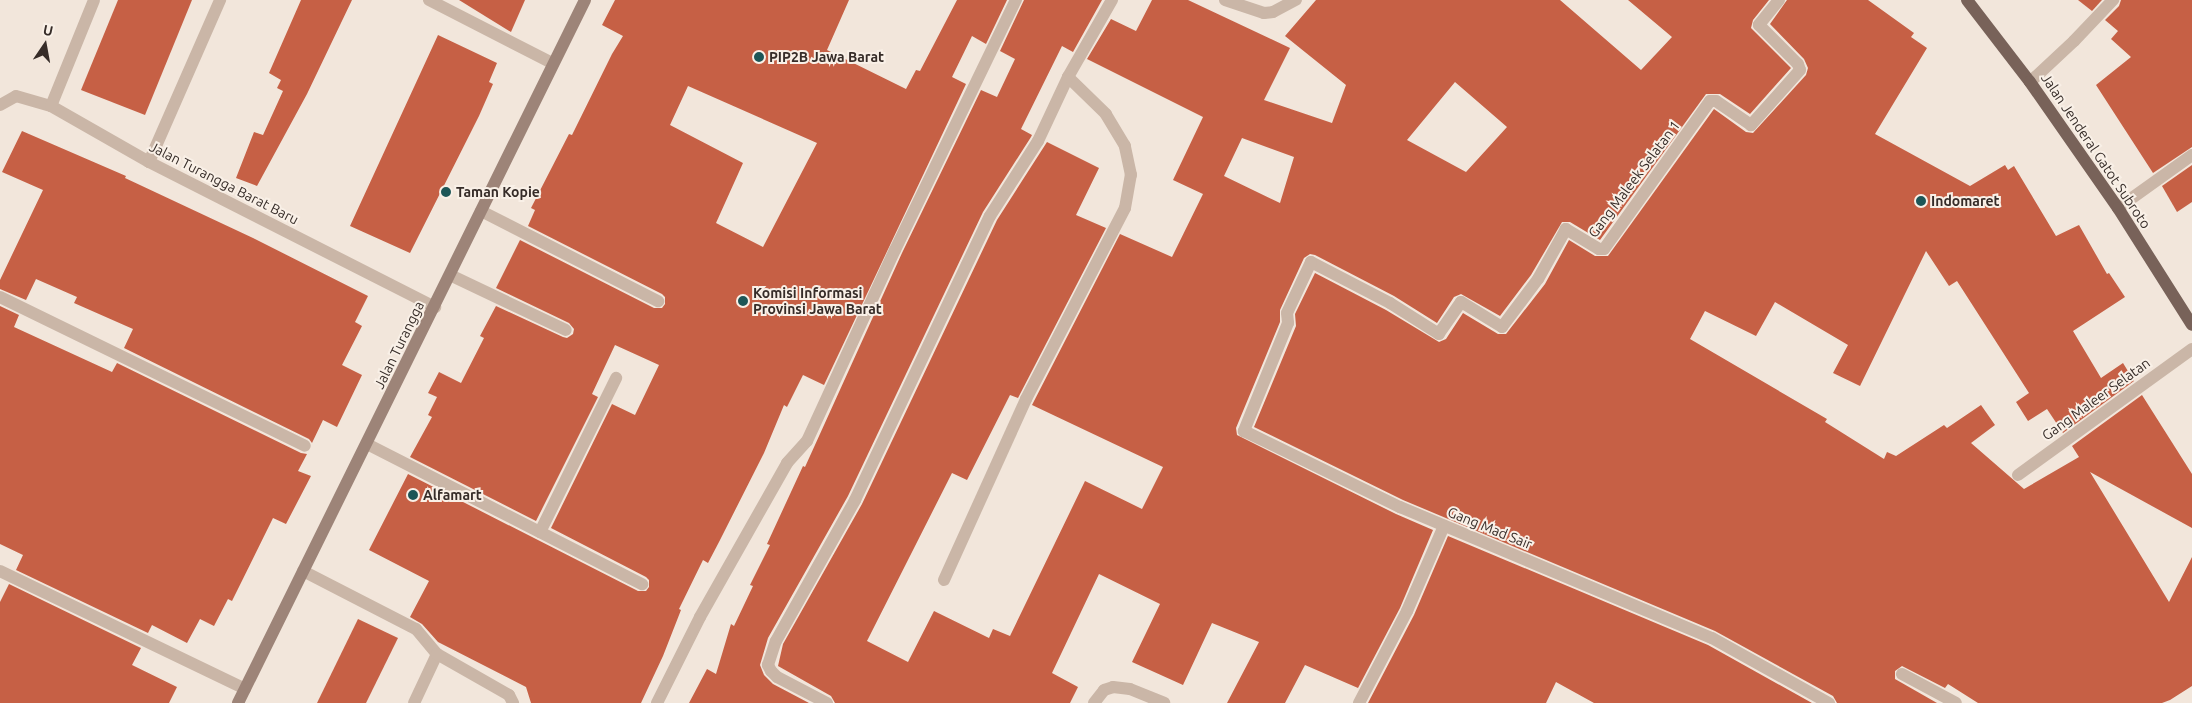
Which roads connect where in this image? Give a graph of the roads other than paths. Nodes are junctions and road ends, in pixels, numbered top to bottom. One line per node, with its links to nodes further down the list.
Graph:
1 (94, 0): 16 (street)
2 (220, 0): 18 (street)
3 (429, 0): 12 (street)
4 (585, 0): 12 (main road, Jalan Turangga)
5 (1016, 0): 45 (street)
6 (1112, 0): 13 (street)
7 (1225, 0): 8 (street)
8 (1296, 0)
9 (1779, 0): 25 (street, Gang Maleek Selatan 1)
10 (1967, 0): 14 (main road, Jalan Jenderal Gatot Subroto)
11 (2113, 0): 14 (street)
12 (552, 63): 20 (main road, Jalan Turangga)
13 (1068, 77): 37 (street); 46 (street)
14 (2030, 82): 19 (main road, Jalan Jenderal Gatot Subroto)
15 (0, 106): 16 (street, Jalan Turangga Barat Baru)
16 (51, 106): 18 (street, Jalan Turangga Barat Baru)
17 (2192, 155): 19 (street)
18 (150, 162): 24 (street, Jalan Turangga Barat Baru)
19 (2118, 208): 26 (main road, Jalan Jenderal Gatot Subroto)
20 (481, 211): 21 (main road, Jalan Turangga); 23 (street)
21 (450, 274): 24 (main road, Jalan Turangga); 27 (street)
22 (0, 297): 31 (street)
23 (658, 301)
24 (435, 307): 30 (main road, Jalan Turangga)
25 (1288, 323): 33 (street, Gang Mad Sair)
26 (2192, 325)
27 (566, 330)
28 (2192, 349): 32 (street, Gang Maleer Selatan)
29 (616, 378): 34 (street)
30 (367, 444): 34 (street); 36 (main road, Jalan Turangga)
31 (305, 446)
32 (2018, 475)
33 (1444, 526): 49 (street); 50 (street, Gang Mad Sair)
34 (540, 532): 38 (street)
35 (0, 571): 41 (street)
36 (303, 571): 39 (street); 41 (main road, Jalan Turangga)
37 (944, 580)
38 (642, 584)
39 (437, 654): 43 (street); 44 (street)
40 (1902, 674): 51 (street)
41 (245, 689): 42 (main road, Jalan Turangga)
42 (238, 703)
43 (414, 703)
44 (514, 703)
45 (657, 703)
46 (827, 703)
47 (1094, 703): 48 (street)
48 (1164, 703)
49 (1359, 703)
50 (1829, 703)
51 (1956, 703)

